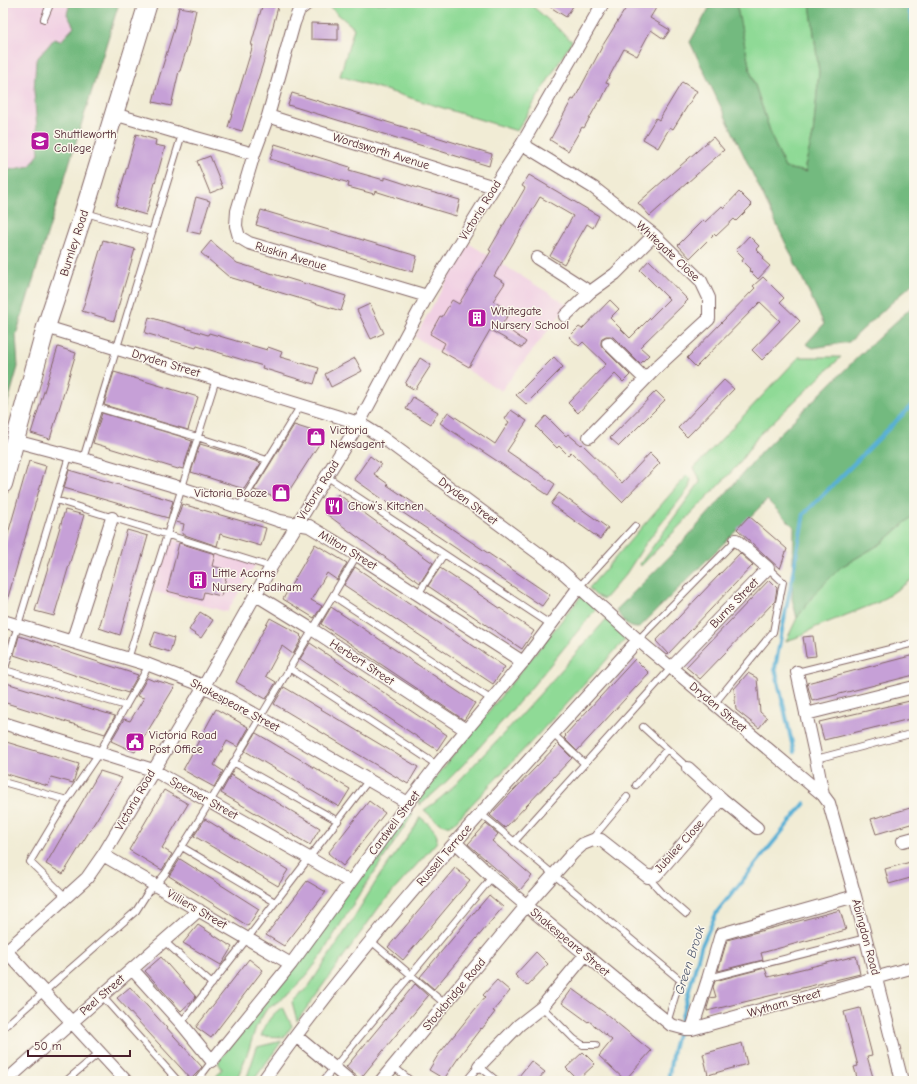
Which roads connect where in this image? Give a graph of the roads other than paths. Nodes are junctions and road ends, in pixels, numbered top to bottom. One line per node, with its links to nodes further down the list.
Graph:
1 (50, 3): 5 (lane)
2 (148, 3): 6 (main road, Burnley Road)
3 (308, 3): 7 (street)
4 (603, 3): 9 (street, Victoria Road)
5 (44, 19)
6 (114, 114): 8 (street); 12 (main road, Burnley Road)
7 (268, 116): 10 (street); 11 (street, Wordsworth Avenue)
8 (182, 134): 10 (street); 13 (lane)
9 (522, 144): 11 (street, Victoria Road); 14 (street, Whitegate Close)
10 (254, 154): 17 (street, Ruskin Avenue)
11 (494, 187): 17 (street, Victoria Road)
12 (84, 212): 13 (lane); 19 (main road, Burnley Road)
13 (151, 232): 21 (lane)
14 (654, 235): 16 (street); 23 (street, Whitegate Close)
15 (537, 258): 16 (street)
16 (590, 292): 18 (street)
17 (427, 296): 26 (street, Victoria Road)
18 (565, 316)
19 (46, 327): 21 (street, Dryden Street); 29 (main road, Burnley Road)
20 (608, 343): 23 (street)
21 (117, 348): 22 (street, Dryden Street); 25 (lane)
22 (216, 379): 24 (street, Dryden Street); 27 (lane)
23 (645, 379): 28 (street, Whitegate Close)
24 (301, 404): 26 (street, Dryden Street); 32 (lane)
25 (98, 408): 27 (lane); 31 (lane)
26 (359, 423): 33 (street, Victoria Road); 47 (street, Dryden Street)
27 (197, 437): 32 (lane); 35 (lane)
28 (589, 437)
29 (15, 441): 30 (street, Milton Street); 34 (main road, Burnley Road)
30 (69, 456): 31 (street, Milton Street); 36 (lane)
31 (83, 459): 35 (street, Milton Street)
32 (267, 460): 37 (lane)
33 (326, 476): 39 (street, Victoria Road); 43 (lane)
34 (3, 484)
35 (181, 488): 37 (street, Milton Street); 41 (lane)
36 (56, 500): 38 (lane); 53 (lane)
37 (239, 508): 39 (street, Milton Street)
38 (112, 518): 41 (lane); 56 (street)
39 (297, 524): 44 (street, Milton Street); 45 (street, Victoria Road)
40 (635, 526): 47 (lane)
41 (167, 535): 45 (lane); 58 (lane)
42 (736, 540): 46 (street, Burns Street); 55 (lane)
43 (444, 554): 48 (lane); 52 (lane)
44 (357, 555): 48 (street, Milton Street); 50 (lane)
45 (271, 567): 49 (street, Victoria Road)
46 (768, 568): 62 (street, Burns Street); 68 (lane)
47 (579, 587): 52 (street, Cardwell Street); 55 (street, Dryden Street)
48 (418, 594): 59 (street, Milton Street)
49 (256, 595): 54 (street, Herbert Street); 65 (street, Victoria Road)
50 (333, 596): 54 (lane); 67 (lane)
51 (3, 621): 53 (street, Shakespeare Street)
52 (550, 624): 59 (street, Cardwell Street)
53 (18, 626): 56 (street, Shakespeare Street); 64 (lane)
54 (313, 630): 61 (lane); 74 (street, Herbert Street)
55 (638, 640): 62 (street, Dryden Street); 76 (street, Russell Terrace)
56 (72, 642): 58 (street, Shakespeare Street)
57 (914, 643): 63 (lane)
58 (128, 660): 60 (street, Shakespeare Street)
59 (523, 662): 67 (street, Cardwell Street)
60 (150, 665): 65 (street, Shakespeare Street); 69 (lane)
61 (289, 668): 71 (lane); 82 (lane)
62 (671, 668): 68 (street, Dryden Street); 81 (lane)
63 (797, 672): 70 (street)
64 (4, 673): 69 (lane)
65 (204, 686): 71 (street, Shakespeare Street); 84 (street, Victoria Road)
66 (914, 687): 70 (street)
67 (492, 700): 74 (street, Cardwell Street)
68 (714, 704): 88 (street, Dryden Street)
69 (126, 706): 78 (lane)
70 (806, 714): 79 (street)
71 (260, 717): 80 (lane); 85 (street, Shakespeare Street)
72 (3, 723): 78 (street, Spenser Street)
73 (643, 727): 77 (lane)
74 (466, 730): 82 (street, Cardwell Street)
75 (914, 733): 79 (lane)
76 (553, 734): 81 (lane); 94 (street, Russell Terrace)
77 (667, 749): 83 (lane); 87 (lane)
78 (99, 753): 84 (street, Spenser Street); 91 (lane)
79 (816, 759): 88 (street)
80 (233, 762): 92 (lane); 95 (lane)
81 (585, 764): 98 (lane)
82 (437, 765): 93 (street, Cardwell Street)
83 (688, 768): 90 (street)
84 (153, 770): 92 (street, Spenser Street); 101 (street, Victoria Road)
85 (368, 781): 93 (street, Shakespeare Street); 95 (lane)
86 (3, 782): 91 (lane)
87 (636, 785)
88 (823, 795): 108 (street, Abingdon Road)
89 (627, 797): 99 (lane)
90 (722, 799): 96 (street); 105 (street, Jubilee Close)
91 (67, 800): 109 (lane)
92 (210, 802): 100 (lane); 102 (street, Spenser Street)
93 (408, 803): 106 (street, Cardwell Street)
94 (481, 814): 97 (street, Russell Terrace); 98 (lane)
95 (338, 821): 102 (lane)
96 (757, 828)
97 (455, 842): 104 (street, Shakespeare Street); 117 (street, Russell Terrace)
98 (514, 842): 103 (lane)
99 (590, 842): 103 (street); 105 (street, Jubilee Close)
100 (182, 847): 107 (lane); 110 (lane)
101 (103, 855): 107 (street, Villiers Street); 109 (street, Victoria Road)
102 (310, 858): 106 (street, Spenser Street); 110 (lane)
103 (553, 875): 111 (street); 133 (lane)
104 (492, 877): 111 (street, Shakespeare Street); 123 (lane)
105 (648, 877): 113 (lane)
106 (350, 882): 120 (street, Cardwell Street)
107 (156, 885): 112 (street, Villiers Street); 127 (lane)
108 (855, 896): 114 (street, Abingdon Road); 125 (street)
109 (66, 897): 118 (street, Victoria Road)
110 (275, 902): 115 (lane)
111 (526, 906): 119 (street, Shakespeare Street); 129 (street, Stockbridge Road)
112 (199, 910): 115 (street, Villiers Street); 116 (street, Peel Street)
113 (686, 914)
114 (866, 938): 124 (street, Abingdon Road); 125 (lane)
115 (248, 939): 120 (street, Villiers Street); 126 (lane)
116 (164, 941): 122 (street, Peel Street); 126 (lane)
117 (371, 941): 123 (lane); 136 (street, Russell Terrace)
118 (5, 952): 127 (street)
119 (585, 955): 130 (street); 133 (street, Shakespeare Street)
120 (291, 964): 139 (street, Cardwell Street)
121 (914, 967): 124 (street, Wytham Street)
122 (132, 969): 128 (street, Peel Street); 132 (street)
123 (410, 975): 129 (lane); 142 (lane)
124 (876, 977): 135 (street, Wytham Street); 155 (street, Abingdon Road)
125 (708, 978): 135 (street)
126 (212, 984): 132 (lane)
127 (44, 992): 131 (street); 134 (lane)
128 (102, 996): 131 (street, Peel Street); 146 (lane)
129 (445, 1004): 140 (street, Stockbridge Road)
130 (542, 1007): 137 (lane); 141 (street)
131 (72, 1022): 138 (street); 143 (street, Peel Street)
132 (181, 1023): 139 (street)
133 (669, 1024): 135 (street, Shakespeare Street)
134 (3, 1028)
135 (689, 1029)
136 (296, 1036): 142 (street); 148 (street, Russell Terrace)
137 (596, 1045)
138 (100, 1052): 144 (lane); 145 (street)
139 (212, 1061): 147 (lane)
140 (394, 1066): 151 (street, Stockbridge Road); 152 (lane)
141 (479, 1066): 153 (lane); 154 (lane)
142 (334, 1067): 149 (lane); 150 (street)
143 (6, 1081)
144 (66, 1081)
145 (126, 1081)
146 (178, 1081)
147 (197, 1081)
148 (263, 1081)
149 (323, 1081)
150 (350, 1081)
151 (381, 1081)
152 (411, 1081)
153 (466, 1081)
154 (497, 1081)
155 (902, 1081)

